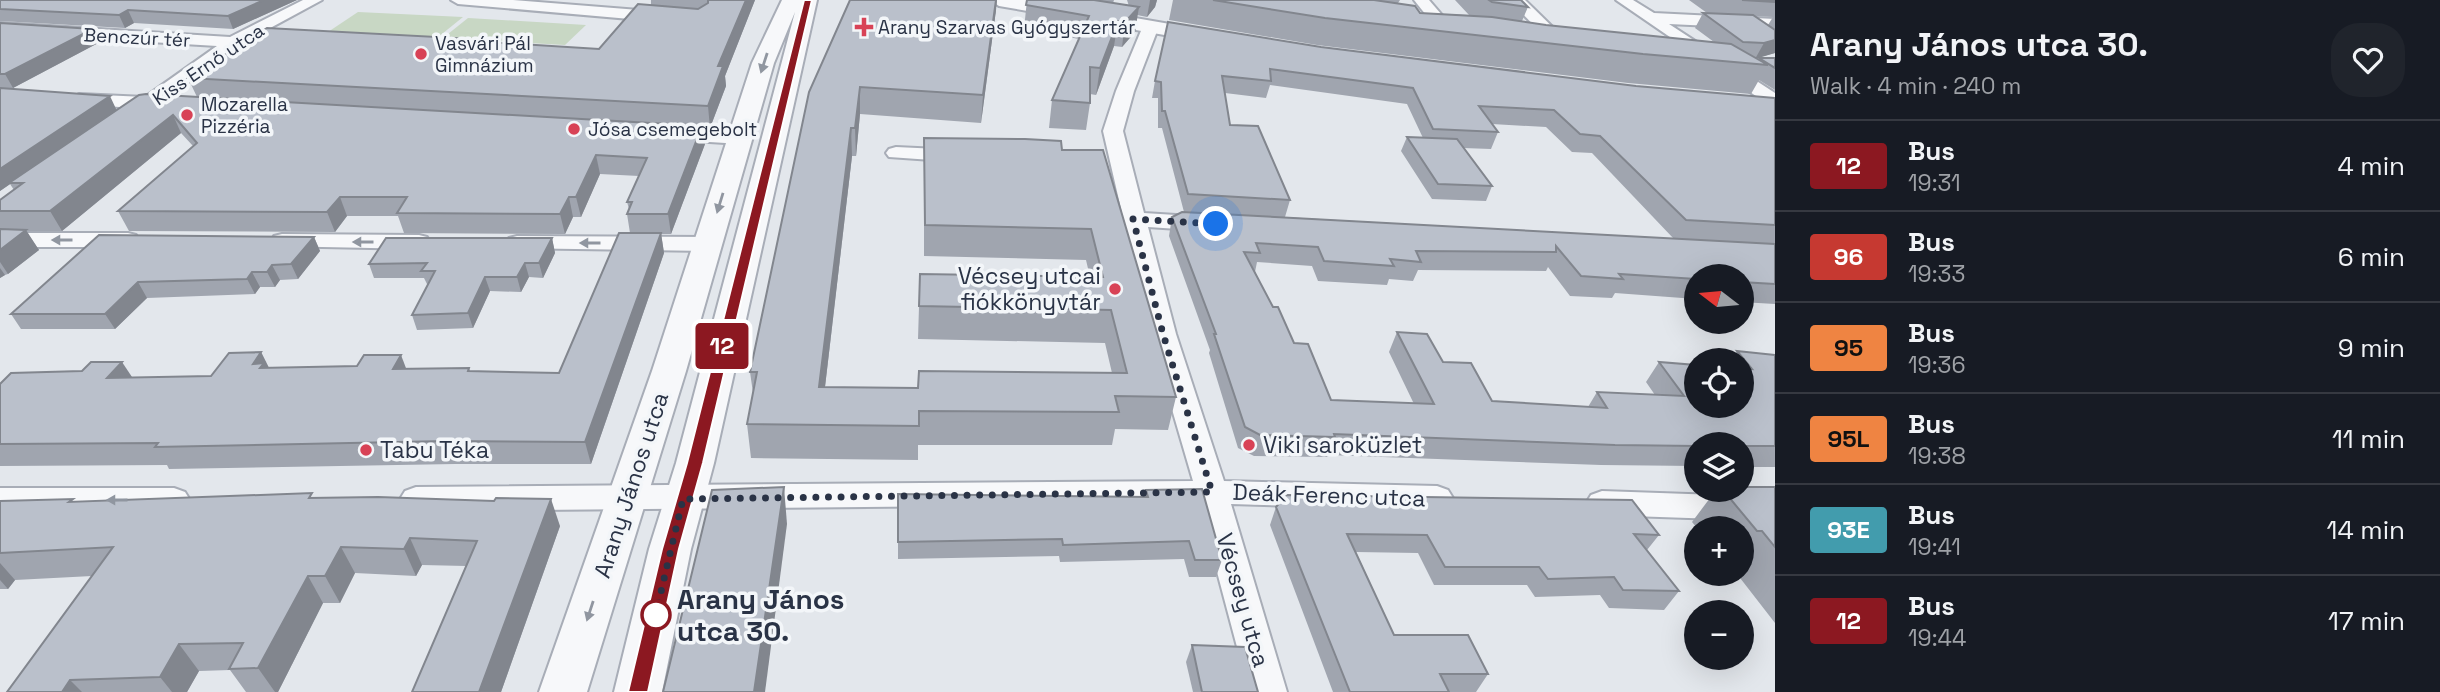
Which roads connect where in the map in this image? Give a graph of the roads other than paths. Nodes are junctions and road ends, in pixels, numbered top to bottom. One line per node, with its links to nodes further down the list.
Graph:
1 (315, 0): 16 (street, Kiss Ernő utca)
2 (458, 0): 9 (street)
3 (790, 0): 29 (street, Arany János utca, one-way to 29)
4 (808, 0): 43 (street)
5 (999, 0): 12 (street)
6 (1421, 0): 14 (street)
7 (1516, 0): 17 (street)
8 (1623, 0): 10 (street)
9 (674, 18)
10 (1648, 18): 11 (street); 19 (street)
11 (1775, 24)
12 (1151, 26): 15 (street); 32 (street, Vécsey utca)
13 (0, 28): 16 (street, Benczúr tér)
14 (1421, 29)
15 (1226, 40)
16 (233, 42): 23 (street, Kiss Ernő utca)
17 (1539, 45)
18 (1684, 62): 19 (street)
19 (1720, 65): 20 (street); 22 (street)
20 (1756, 67)
21 (55, 98): 23 (street)
22 (1775, 101)
23 (149, 103): 25 (street); 27 (street, Kiss Ernő utca)
24 (1735, 103): 26 (street)
25 (176, 104)
26 (1775, 106)
27 (126, 118)
28 (647, 134): 29 (street)
29 (741, 138): 39 (street, Arany János utca, one-way to 39)
30 (896, 153): 31 (street)
31 (980, 157)
32 (1133, 219): 33 (street); 40 (street, Vécsey utca)
33 (1230, 225)
34 (0, 240): 35 (street, one-way to 34)
35 (153, 240)
36 (264, 241): 37 (street, one-way to 36)
37 (444, 242)
38 (500, 242): 39 (street, one-way to 38)
39 (708, 244): 42 (street, Arany János utca)
40 (1212, 492): 43 (street, Deák Ferenc utca); 44 (street, Deák Ferenc utca); 51 (street, Vécsey utca)
41 (390, 499): 42 (street, Deák Ferenc utca)
42 (627, 499): 43 (street, Deák Ferenc utca); 49 (street, Arany János utca, one-way to 49)
43 (683, 499): 50 (street)
44 (1466, 499)
45 (0, 500): 46 (street, one-way to 45)
46 (209, 500)
47 (1574, 502): 48 (street)
48 (1775, 509)
49 (564, 692)
50 (638, 692)
51 (1268, 692)

